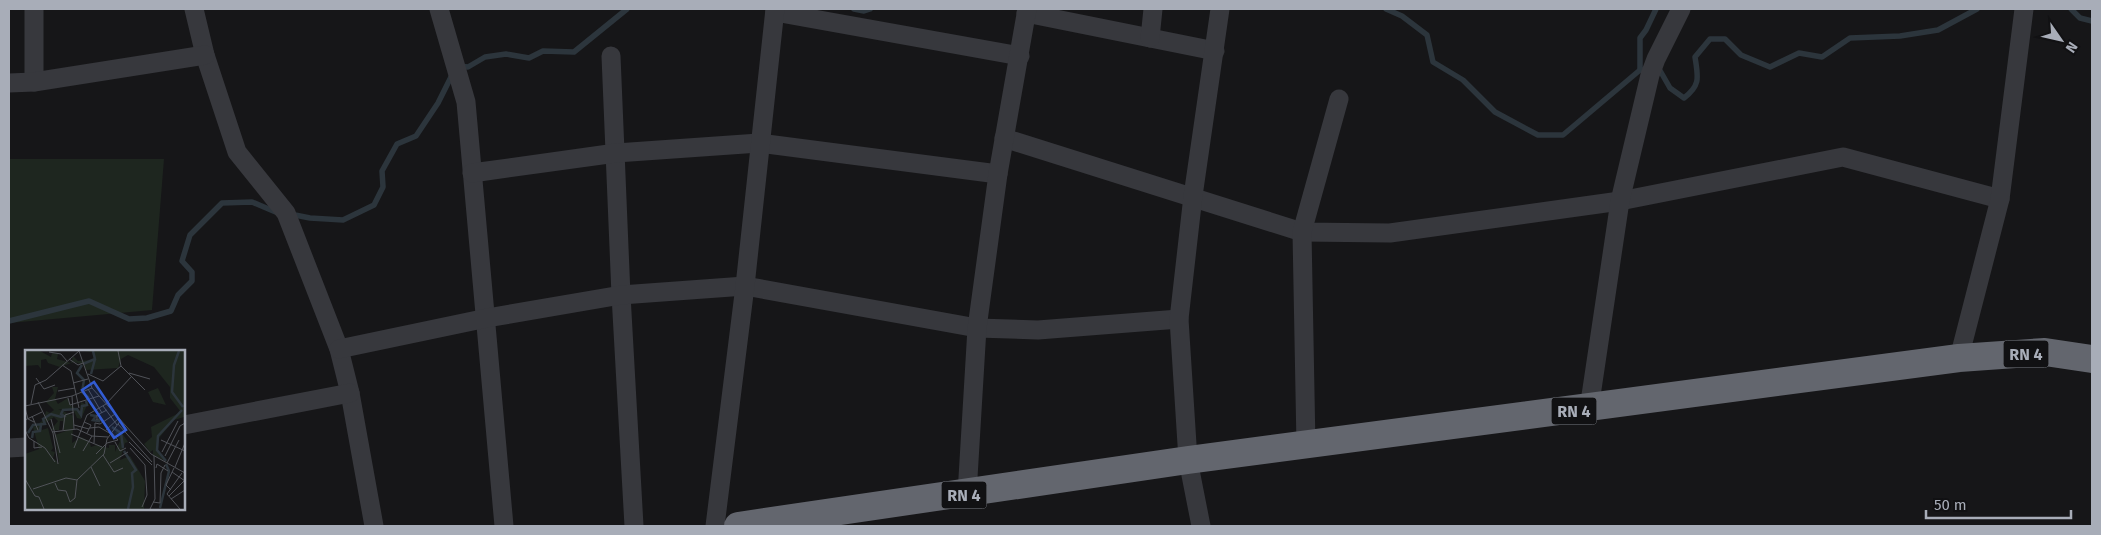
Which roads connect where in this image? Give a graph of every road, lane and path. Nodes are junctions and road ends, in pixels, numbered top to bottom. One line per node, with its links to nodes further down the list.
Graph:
1 (34, 9): 15 (street)
2 (194, 9): 12 (street)
3 (439, 9): 21 (street)
4 (1153, 9): 10 (street)
5 (1220, 9): 11 (street)
6 (1681, 9): 25 (street)
7 (2024, 9): 24 (street)
8 (775, 10): 14 (street); 19 (street)
9 (1026, 11): 10 (street); 14 (street)
10 (1150, 38): 11 (street)
11 (1215, 51): 23 (street)
12 (205, 55): 15 (street); 32 (street)
13 (611, 56): 20 (street)
14 (1020, 56): 18 (street)
15 (34, 82): 16 (street)
16 (9, 83)
17 (1340, 99): 26 (street)
18 (1004, 138): 22 (street); 23 (street)
19 (759, 143): 20 (street); 22 (street); 27 (street)
20 (616, 153): 21 (street); 28 (street)
21 (472, 172): 29 (street)
22 (998, 174): 31 (street)
23 (1193, 196): 26 (street); 30 (street)
24 (2000, 199): 25 (street); 33 (street)
25 (1620, 201): 26 (street); 36 (street)
26 (1302, 232): 38 (street)
27 (745, 286): 28 (street); 31 (street); 46 (street)
28 (621, 295): 29 (street); 45 (street)
29 (487, 318): 32 (street); 44 (street)
30 (1179, 319): 31 (street); 41 (street)
31 (977, 328): 42 (street)
32 (339, 349): 35 (street)
33 (1959, 358): 34 (highway, RN 4); 36 (highway, RN 4)
34 (2092, 358)
35 (350, 393): 37 (street); 43 (street)
36 (1589, 409): 38 (highway, RN 4)
37 (185, 425)
38 (1306, 446): 41 (highway, RN 4)
39 (25, 447): 40 (street)
40 (9, 448)
41 (1188, 460): 42 (highway, RN 4); 48 (street)
42 (967, 494): 47 (highway, RN 4)
43 (374, 526)
44 (504, 526)
45 (634, 526)
46 (715, 526)
47 (738, 526)
48 (1201, 526)

